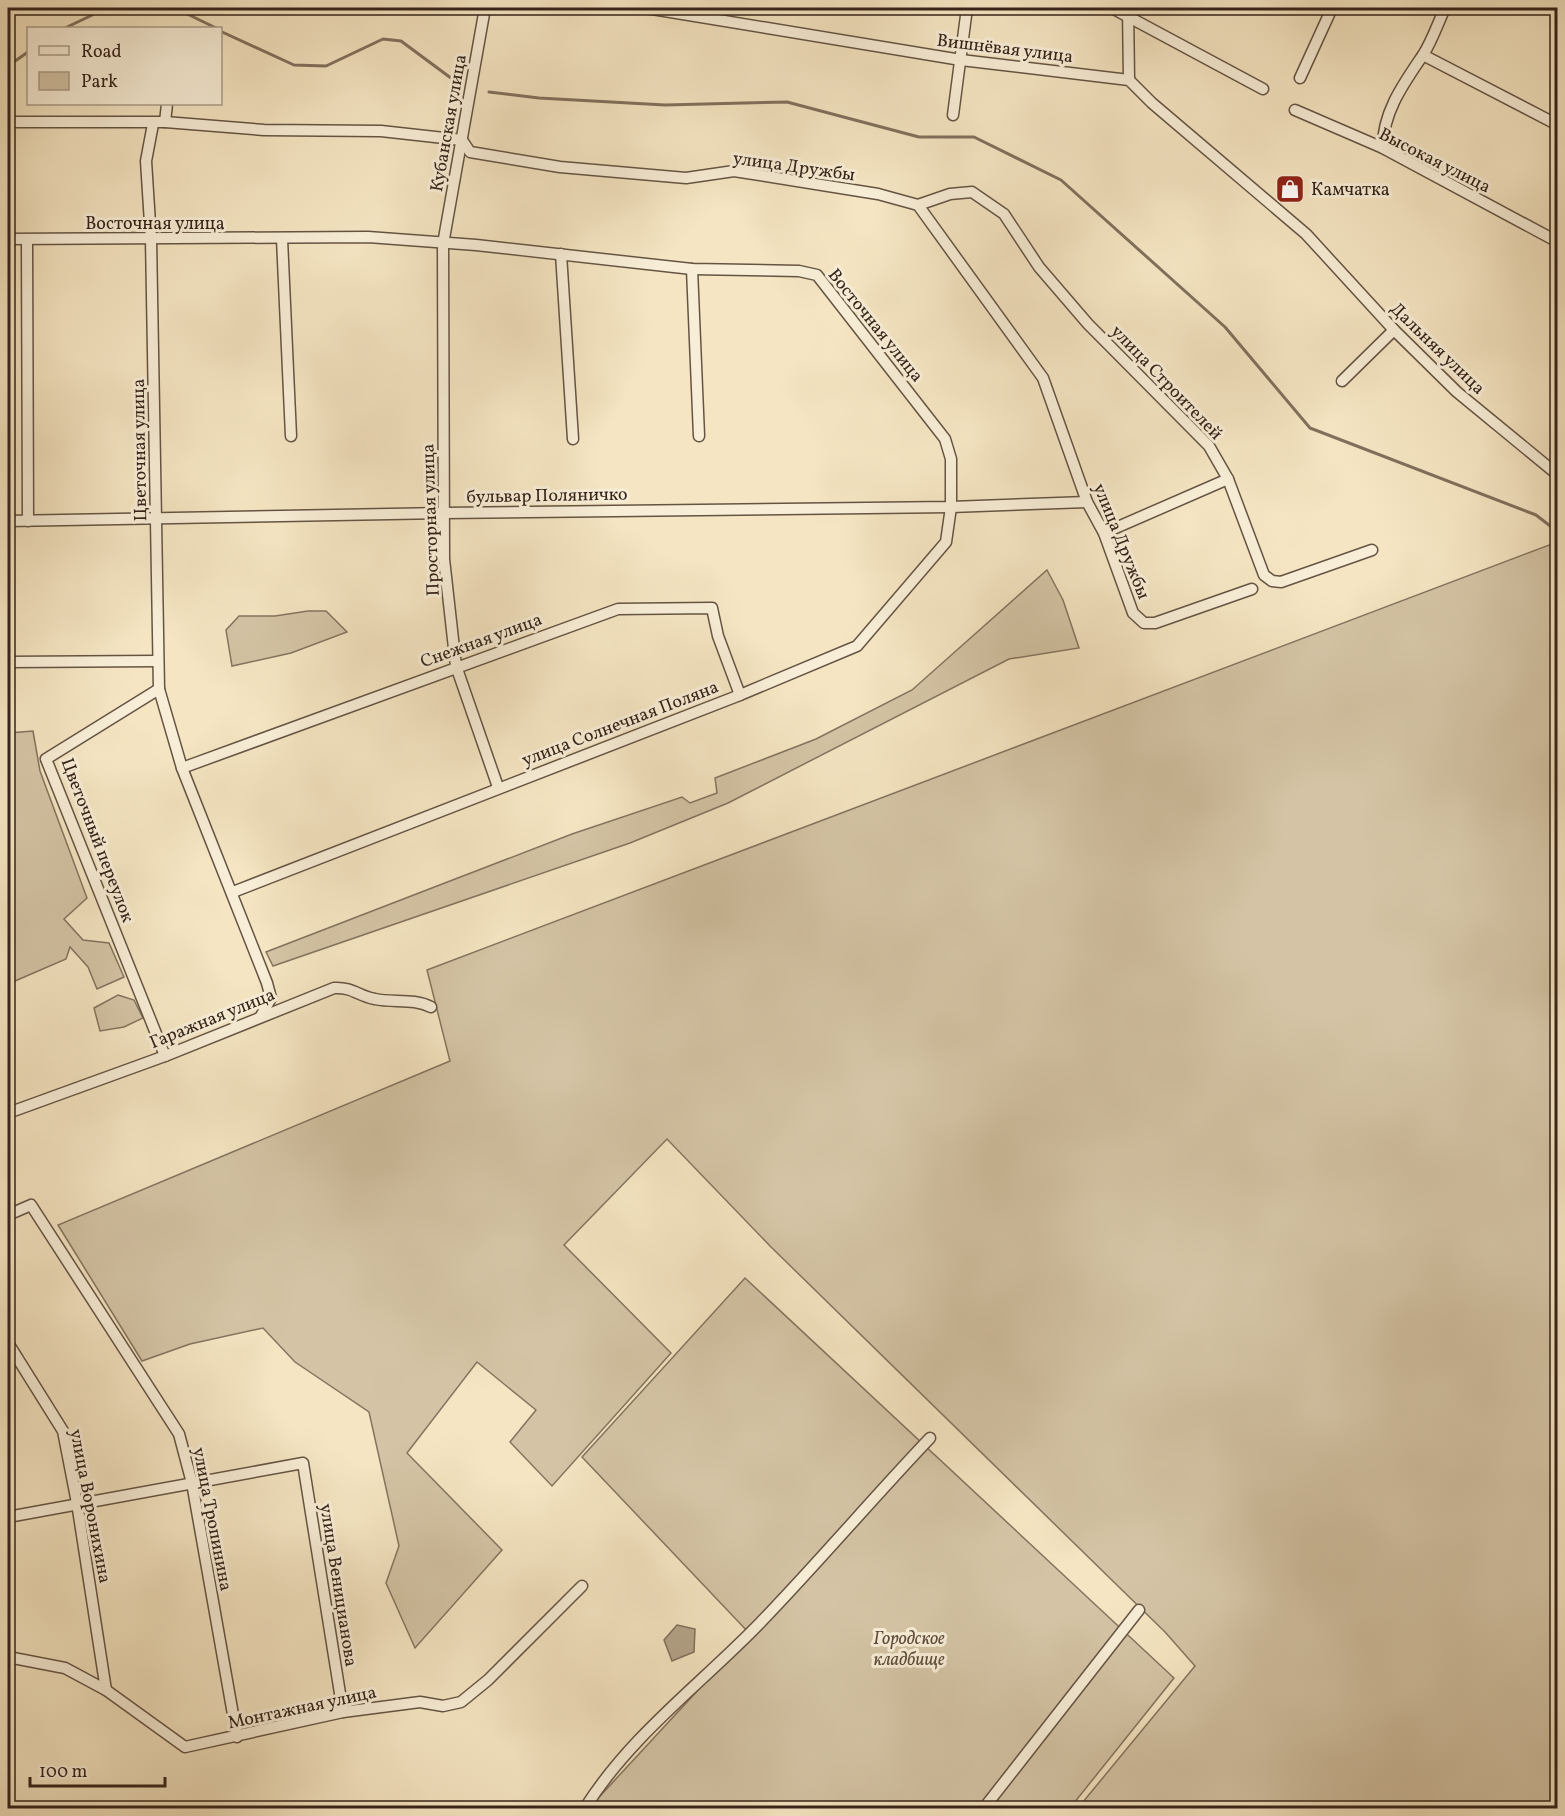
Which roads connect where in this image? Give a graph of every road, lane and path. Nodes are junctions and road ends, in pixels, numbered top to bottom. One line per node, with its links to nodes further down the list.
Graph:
1 (485, 8): 22 (street, Кубанская улица)
2 (646, 8): 9 (street, Вишнёвая улица)
3 (726, 8): 9 (street)
4 (967, 8): 11 (street)
5 (1112, 8): 8 (street)
6 (1332, 8): 12 (street)
7 (1445, 8): 10 (street)
8 (1128, 12): 13 (street); 14 (street)
9 (724, 20): 11 (street, Вишнёвая улица)
10 (1423, 55): 21 (street); 23 (street)
11 (961, 60): 13 (street, Вишнёвая улица); 17 (street)
12 (1300, 78)
13 (1129, 80): 33 (street, Дальняя улица)
14 (1263, 89)
15 (167, 105): 19 (street)
16 (1295, 110): 23 (street, Высокая улица)
17 (953, 116)
18 (8, 122): 20 (street, улица Дружбы)
19 (165, 122): 20 (street, улица Дружбы); 22 (street, улица Дружбы)
20 (153, 124): 26 (street, Цветочная улица)
21 (1557, 125)
22 (462, 140): 24 (street, улица Дружбы); 30 (street, Кубанская улица)
23 (1383, 148): 29 (street, Высокая улица)
24 (918, 205): 39 (street, улица Строителей); 40 (street, улица Дружбы)
25 (8, 239): 28 (street, Восточная улица)
26 (151, 239): 27 (street, Восточная улица); 28 (street, Восточная улица); 43 (street, Цветочная улица)
27 (282, 239): 30 (street, Восточная улица); 35 (street)
28 (27, 241): 45 (street)
29 (1557, 242)
30 (443, 244): 31 (street, Восточная улица); 42 (street, Просторная улица)
31 (561, 254): 32 (street, Восточная улица); 37 (street)
32 (692, 269): 36 (street); 41 (street, Восточная улица)
33 (1394, 330): 34 (street); 38 (street, Дальняя улица)
34 (1342, 381)
35 (291, 436)
36 (699, 436)
37 (573, 439)
38 (1557, 474)
39 (1228, 479): 46 (street); 47 (street, улица Строителей)
40 (1087, 502): 41 (street, бульвар Поляничко); 46 (street, улица Дружбы)
41 (951, 507): 42 (street, бульвар Поляничко); 53 (street, улица Солнечная Поляна)
42 (444, 513): 43 (street, бульвар Поляничко); 51 (street, Просторная улица)
43 (158, 520): 45 (street, бульвар Поляничко); 49 (street, Цветочная улица)
44 (8, 521): 45 (street, бульвар Поляничко)
45 (28, 521)
46 (1104, 533): 48 (street, улица Дружбы)
47 (1372, 550)
48 (1252, 589)
49 (157, 661): 50 (street); 52 (street, Цветочная улица)
50 (8, 662)
51 (456, 666): 53 (street, Снежная улица); 54 (street, Снежная улица); 55 (street, Просторная улица)
52 (159, 689): 54 (street, Цветочная улица); 59 (street, Цветочный переулок)
53 (740, 695): 55 (street, улица Солнечная Поляна)
54 (182, 768): 56 (street, Цветочная улица)
55 (498, 787): 56 (street, улица Солнечная Поляна)
56 (233, 892): 58 (street, Цветочная улица)
57 (431, 1006): 58 (street, Гаражная улица)
58 (261, 1016): 59 (street, Гаражная улица)
59 (165, 1056): 60 (street, Гаражная улица)
60 (8, 1113)
61 (8, 1215): 64 (street, улица Тропинина)
62 (8, 1343): 65 (street, улица Воронихина)
63 (930, 1438): 73 (street)
64 (192, 1483): 65 (street); 71 (street, улица Веницианова); 72 (street, улица Тропинина)
65 (78, 1503): 66 (street); 70 (street, улица Воронихина)
66 (8, 1517)
67 (582, 1586): 71 (street, Монтажная улица)
68 (1139, 1610): 74 (street)
69 (8, 1657): 70 (street, Монтажная улица)
70 (106, 1690): 72 (street, Монтажная улица)
71 (343, 1712): 72 (street, Монтажная улица)
72 (237, 1737)
73 (585, 1809)
74 (984, 1809)

